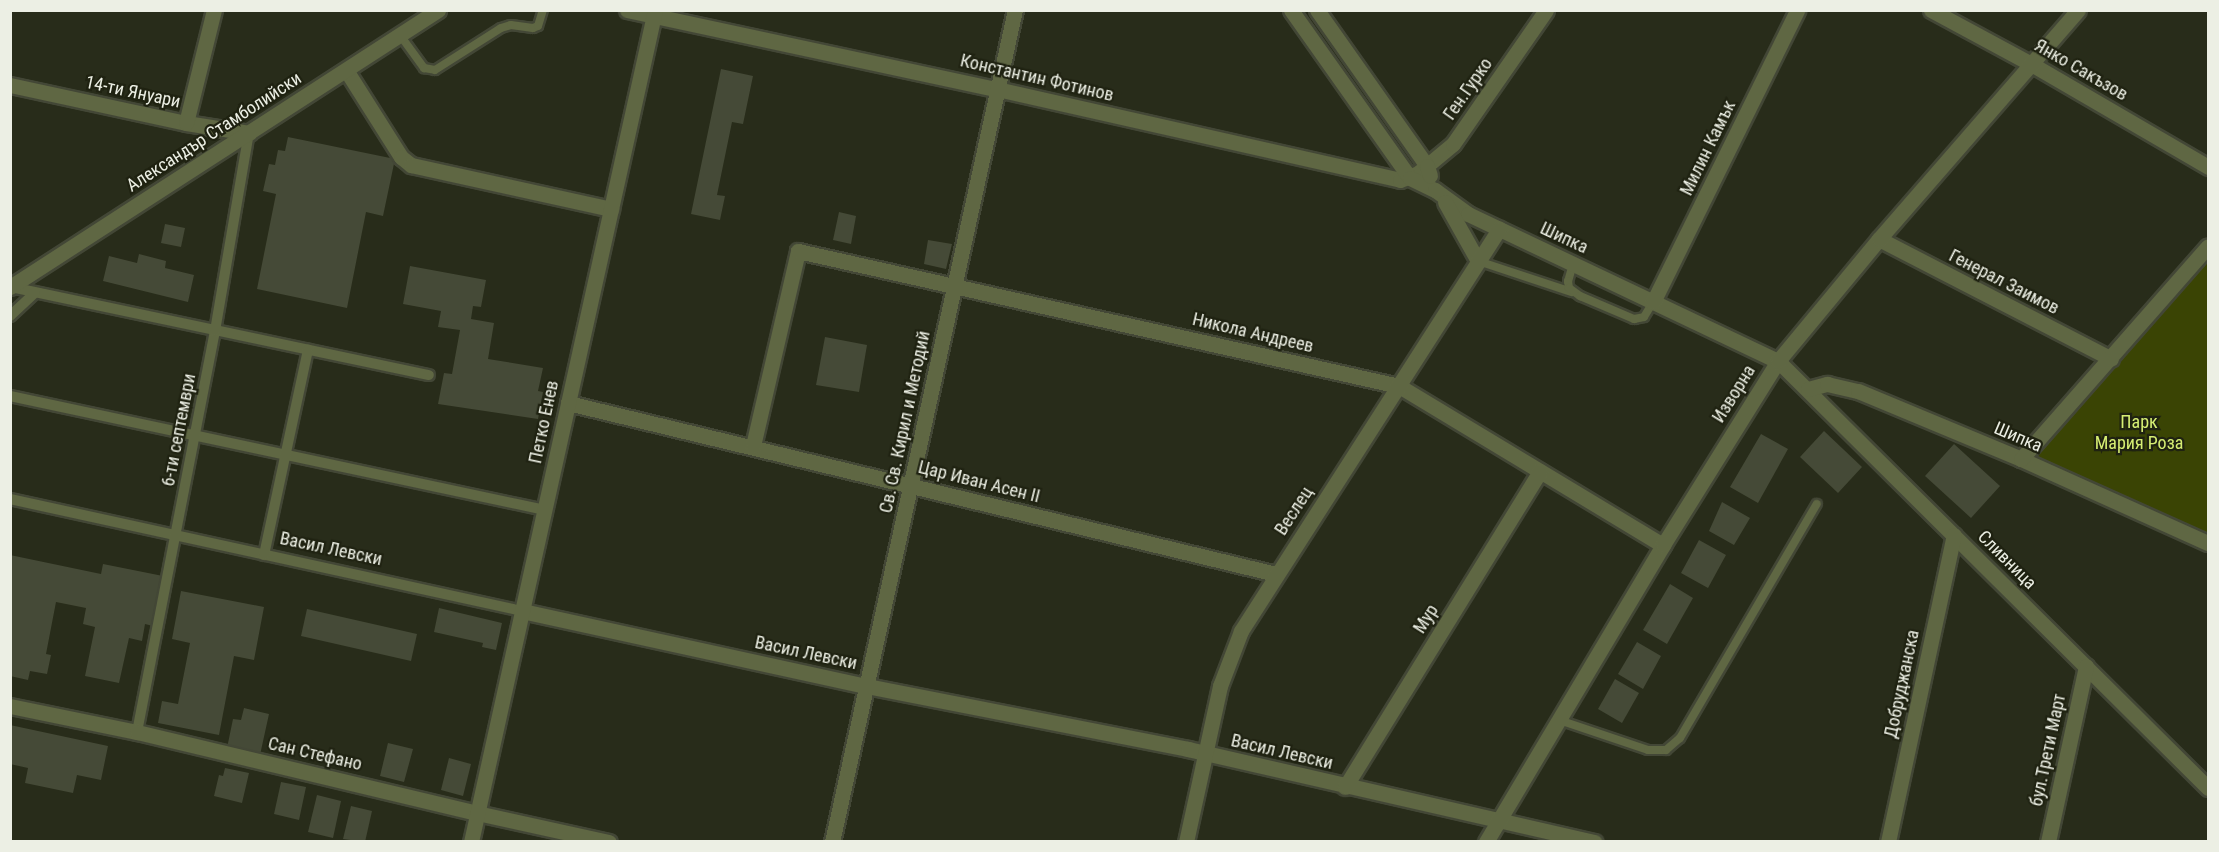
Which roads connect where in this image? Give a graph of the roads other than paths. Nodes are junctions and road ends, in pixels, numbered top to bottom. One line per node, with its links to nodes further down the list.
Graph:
1 (214, 10): 18 (street)
2 (438, 10): 13 (street, Александър Стамболийски)
3 (543, 10): 13 (lane)
4 (627, 10): 12 (street, Константин Фотинов)
5 (1015, 10): 17 (street, Св. Св. Кирил и Методий)
6 (1291, 10): 22 (street, Шипка)
7 (1317, 10): 20 (street)
8 (1546, 10): 20 (street, Ген.Гурко)
9 (1797, 10): 34 (street, Милин Камък)
10 (1931, 10): 14 (street, Янко Сакъзов)
11 (2078, 10): 14 (street, Изворна)
12 (655, 13): 17 (street, Константин Фотинов); 24 (street, Петко Енев)
13 (400, 35): 15 (street, Александър Стамболийски)
14 (2032, 64): 21 (street, Янко Сакъзов); 26 (street, Изворна)
15 (345, 70): 19 (street, Александър Стамболийски); 24 (street)
16 (10, 86): 18 (street, 14-ти Януари)
17 (997, 89): 22 (street, Константин Фотинов); 31 (street, Св. Св. Кирил и Методий)
18 (186, 123): 19 (street, 14-ти Януари)
19 (249, 133): 30 (street, Александър Стамболийски); 36 (street, 6-ти септември)
20 (1427, 166): 22 (street, Ген.Гурко); 23 (street)
21 (2208, 167)
22 (1410, 178): 23 (street, Шипка)
23 (1439, 193): 25 (street, Шипка); 28 (street)
24 (611, 209): 44 (street, Петко Енев)
25 (1498, 229): 28 (street, Веслец); 29 (street, Шипка)
26 (1879, 239): 38 (street, Генерал Заимов); 39 (street, Изворна)
27 (2208, 246): 38 (street)
28 (1478, 261): 32 (lane); 41 (street, Веслец)
29 (1573, 264): 32 (lane); 34 (street, Шипка)
30 (11, 287): 33 (street)
31 (954, 287): 41 (street, Никола Андреев); 46 (street, Никола Андреев); 50 (street, Св. Св. Кирил и Методий)
32 (1572, 292): 34 (lane)
33 (35, 293): 35 (street); 36 (street)
34 (1653, 302): 39 (street, Шипка)
35 (10, 316)
36 (215, 331): 37 (street); 45 (street, 6-ти септември)
37 (308, 350): 40 (street); 47 (street)
38 (2110, 359): 48 (street)
39 (1778, 361): 42 (street, Сливница); 57 (street, Изворна)
40 (429, 375)
41 (1399, 386): 49 (street, Никола Андреев); 59 (street, Веслец)
42 (1808, 389): 48 (street, Шипка); 54 (street, Сливница)
43 (10, 396): 45 (street)
44 (568, 403): 46 (street, Цар Иван Асен II); 53 (street, Петко Енев)
45 (195, 435): 47 (street); 55 (street, 6-ти септември)
46 (753, 446): 50 (street, Цар Иван Асен II)
47 (286, 454): 53 (street); 58 (street)
48 (2021, 459): 56 (street, Шипка)
49 (1540, 471): 57 (street, Никола Андреев); 67 (street, Мур)
50 (911, 485): 59 (street, Цар Иван Асен II); 62 (street, Св. Св. Кирил и Методий)
51 (10, 499): 55 (street, Васил Левски)
52 (1818, 504): 64 (lane)
53 (545, 510): 60 (street, Петко Енев)
54 (1954, 535): 61 (street, Сливница); 77 (street, Добруджанска)
55 (175, 536): 58 (street, Васил Левски); 65 (street, 6-ти септември)
56 (2208, 543)
57 (1663, 545): 64 (street, Изворна)
58 (264, 555): 60 (street, Васил Левски)
59 (1276, 574): 66 (street, Веслец)
60 (522, 611): 62 (street, Васил Левски); 69 (street, Петко Енев)
61 (2085, 666): 68 (street, Сливница); 78 (street, бул.Трети Март)
62 (867, 686): 66 (street, Васил Левски); 73 (street, Св. Св. Кирил и Методий)
63 (10, 706): 65 (street, Сан Стефано)
64 (1559, 720): 70 (street, Изворна)
65 (137, 732): 69 (street, Сан Стефано)
66 (1205, 754): 67 (street, Васил Левски); 74 (street, Веслец)
67 (1345, 787): 70 (street, Васил Левски)
68 (2208, 788)
69 (477, 813): 71 (street, Петко Енев); 72 (street, Сан Стефано)
70 (1498, 822): 75 (street, Изворна); 76 (street, Васил Левски)
71 (471, 842)
72 (609, 842)
73 (832, 842)
74 (1185, 842)
75 (1486, 842)
76 (1594, 842)
77 (1888, 842)
78 (2048, 842)

